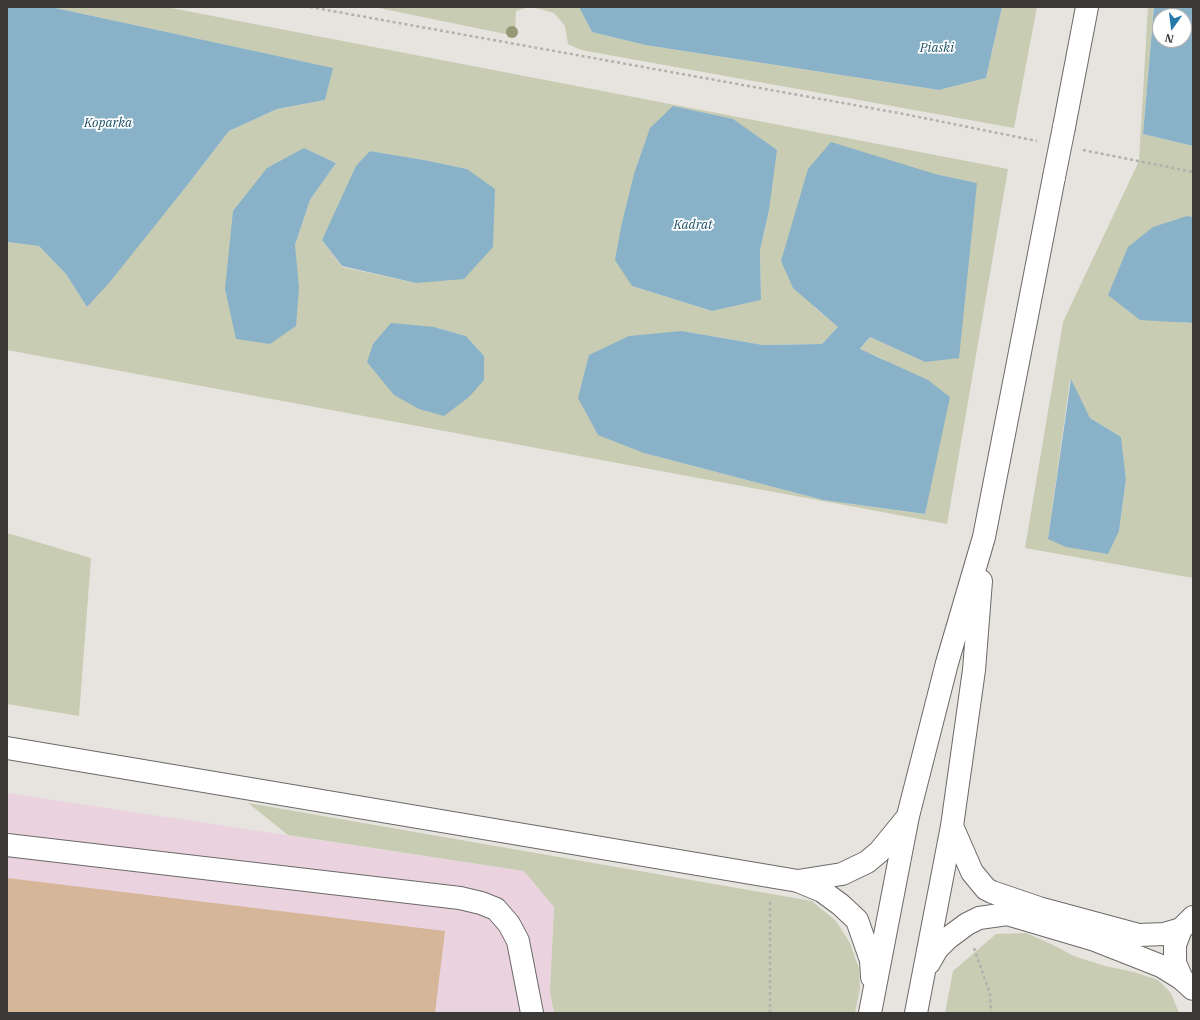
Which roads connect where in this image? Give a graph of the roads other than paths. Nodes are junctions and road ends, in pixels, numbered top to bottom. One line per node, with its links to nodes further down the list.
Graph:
1 (1086, 7): 2 (main road, bridge)
2 (984, 537): 4 (main road); 5 (main road)
3 (7, 748): 7 (main road)
4 (908, 816): 7 (main road); 11 (main road)
5 (952, 826): 8 (main road); 9 (main road)
6 (7, 845): 12 (main road)
7 (798, 881): 11 (main road)
8 (1187, 923): 10 (main road)
9 (924, 973): 10 (main road); 13 (main road)
10 (1188, 984)
11 (872, 1004)
12 (532, 1013)
13 (916, 1013)

